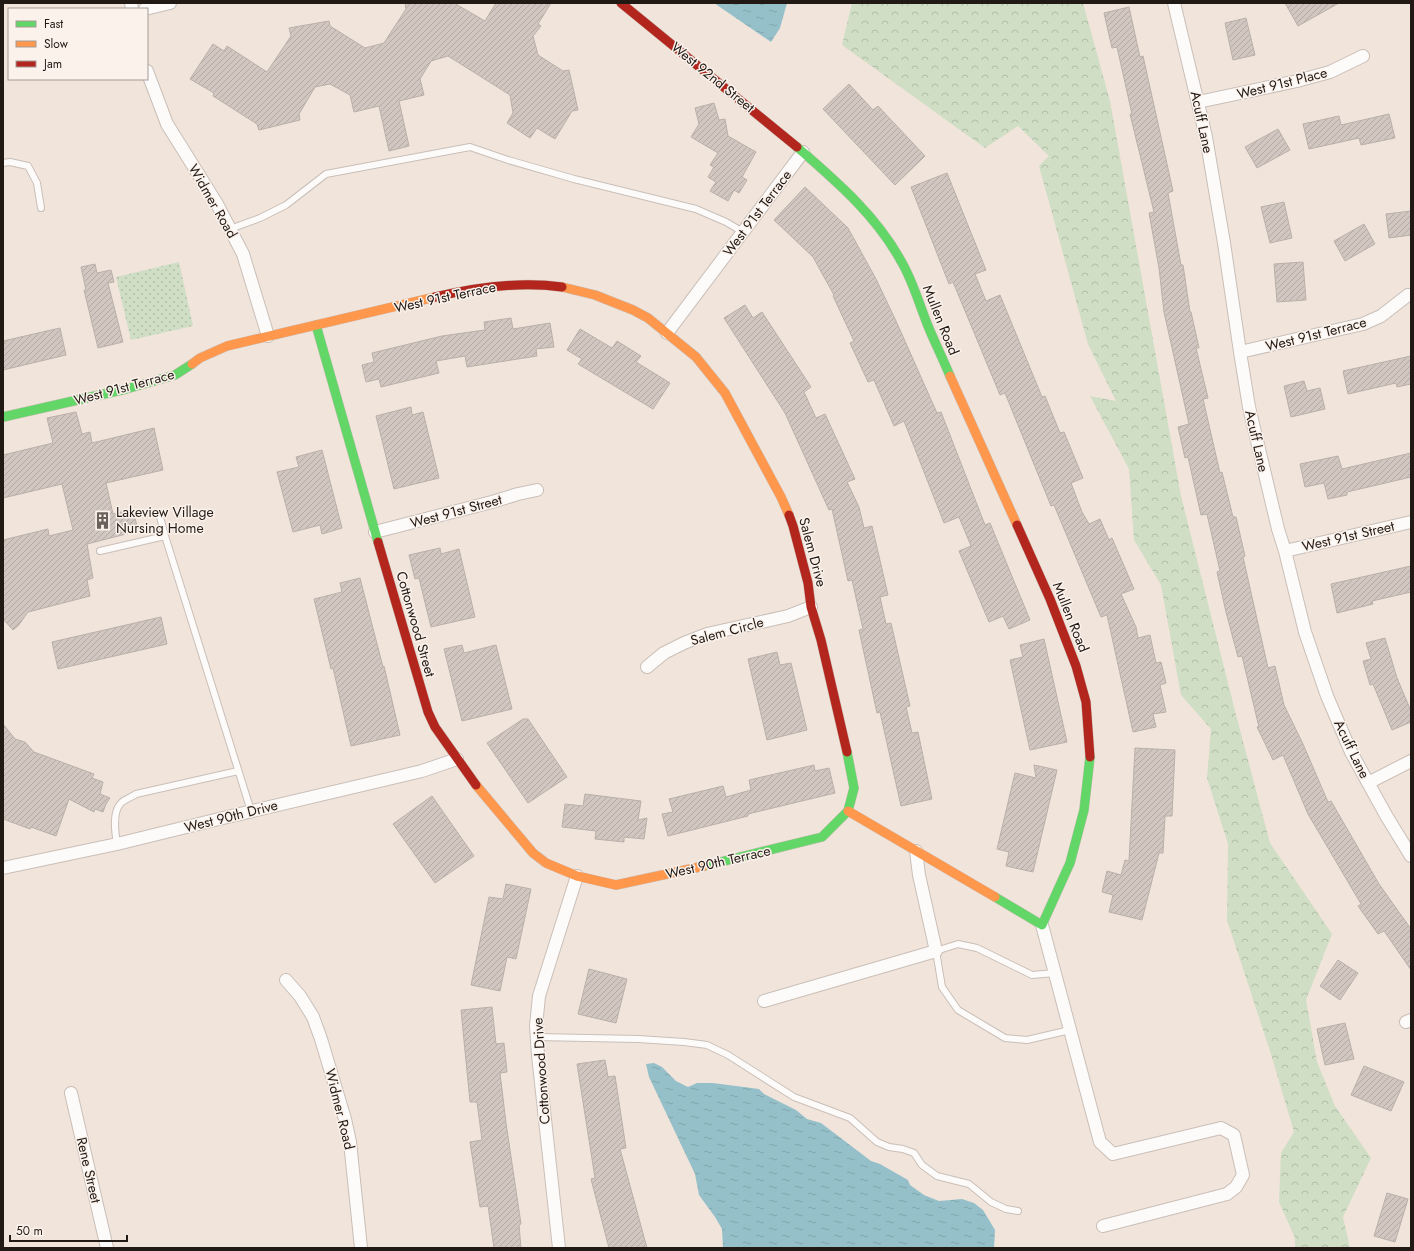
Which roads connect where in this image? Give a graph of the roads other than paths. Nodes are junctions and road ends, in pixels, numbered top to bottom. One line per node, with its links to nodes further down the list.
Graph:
1 (170, 3): 4 (street)
2 (621, 3): 8 (street, West 92nd Street)
3 (1174, 3): 7 (street, Acuff Lane)
4 (148, 8)
5 (1364, 56): 7 (street, West 91st Place)
6 (148, 75): 11 (street, Widmer Road)
7 (1198, 102): 17 (street, Acuff Lane)
8 (803, 152): 12 (street, West 91st Terrace); 39 (street, Mullen Road)
9 (3, 163): 10 (lane)
10 (41, 208)
11 (230, 229): 12 (lane); 16 (street, Widmer Road)
12 (743, 232): 15 (street, West 91st Terrace)
13 (1408, 295): 17 (street, West 91st Terrace)
14 (316, 325): 15 (street, West 91st Terrace); 16 (street, West 91st Terrace); 22 (street, Cottonwood Street)
15 (667, 333): 26 (street, Salem Drive)
16 (268, 336): 18 (street, West 91st Terrace)
17 (1240, 352): 25 (street, Acuff Lane)
18 (3, 417)
19 (537, 490): 22 (street, West 91st Street)
20 (159, 513): 23 (lane)
21 (1411, 522): 25 (street, West 91st Street)
22 (375, 532): 28 (street, Cottonwood Street)
23 (165, 536): 24 (lane); 30 (lane)
24 (100, 551)
25 (1285, 551): 31 (street, Acuff Lane)
26 (811, 607): 27 (street, Salem Circle); 33 (street, Salem Drive)
27 (647, 667)
28 (457, 759): 32 (street, West 90th Drive); 38 (street, Cottonwood Street)
29 (1411, 761): 31 (street)
30 (238, 771): 32 (lane); 34 (lane)
31 (1368, 783): 36 (street, Acuff Lane)
32 (251, 811): 34 (street, West 90th Drive)
33 (848, 811): 35 (street); 38 (street, West 90th Terrace)
34 (117, 844): 37 (street, West 90th Drive)
35 (916, 851): 39 (street); 40 (street)
36 (1411, 856)
37 (3, 868)
38 (577, 876): 45 (street, Cottonwood Drive)
39 (1042, 925): 41 (street)
40 (936, 951): 41 (lane); 43 (street); 44 (lane)
41 (1055, 973): 44 (street)
42 (286, 980): 50 (street, Widmer Road)
43 (764, 1000)
44 (1070, 1030): 48 (street)
45 (537, 1037): 47 (lane); 51 (street, Cottonwood Drive)
46 (71, 1093): 49 (street, Rene Street)
47 (1018, 1211)
48 (1103, 1226)
49 (107, 1248)
50 (361, 1248)
51 (559, 1248)

